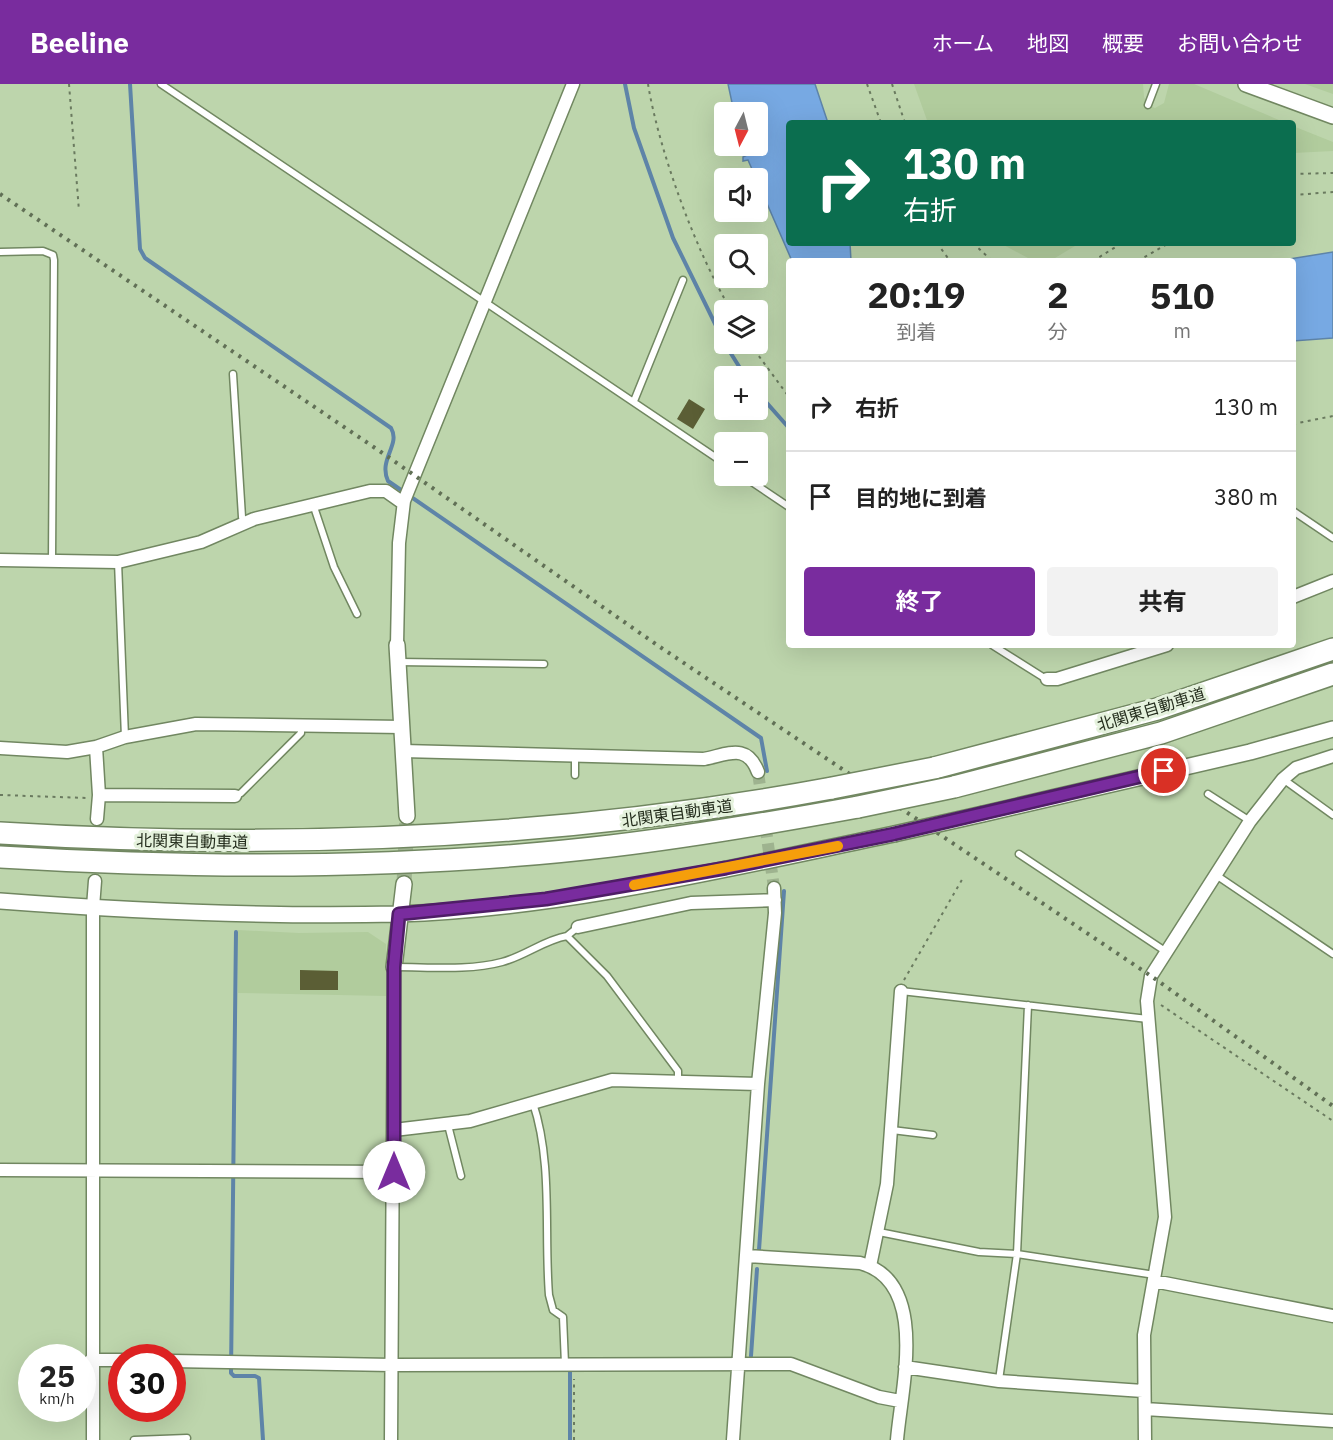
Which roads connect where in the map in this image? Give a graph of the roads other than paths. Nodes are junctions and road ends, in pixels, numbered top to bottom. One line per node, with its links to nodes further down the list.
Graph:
1 (161, 84): 9 (lane)
2 (573, 84): 9 (street)
3 (1156, 84): 5 (lane)
4 (1246, 84): 6 (street)
5 (1148, 105)
6 (1333, 116)
7 (0, 252): 21 (lane)
8 (683, 280): 11 (lane)
9 (483, 301): 11 (lane); 14 (street)
10 (233, 374): 18 (lane)
11 (634, 401): 12 (lane)
12 (714, 456)
13 (758, 486): 16 (lane)
14 (403, 503): 15 (street); 27 (street)
15 (313, 504): 18 (street); 25 (lane)
16 (786, 505)
17 (1296, 513): 19 (lane)
18 (244, 523): 22 (street)
19 (1333, 538)
20 (0, 560): 21 (street)
21 (52, 560): 22 (street)
22 (117, 562): 39 (lane)
23 (1333, 581): 24 (street)
24 (1296, 596)
25 (357, 614)
26 (1333, 636): 35 (highway)
27 (397, 645): 31 (street)
28 (997, 648): 34 (lane)
29 (1158, 648): 34 (street)
30 (1333, 649): 35 (highway, 北関東自動車道)
31 (398, 662): 32 (lane); 37 (street)
32 (544, 664)
33 (1333, 674): 57 (highway, 北関東自動車道, bridge)
34 (1047, 679)
35 (1157, 709): 55 (highway, 北関東自動車道, bridge)
36 (301, 727): 37 (street); 39 (street); 50 (lane)
37 (402, 727): 42 (street)
38 (1333, 729): 63 (street, bridge)
39 (125, 737): 40 (street)
40 (96, 747): 41 (street); 49 (street)
41 (0, 748)
42 (404, 751): 43 (street); 52 (street)
43 (575, 756): 45 (street); 46 (lane)
44 (1333, 756): 47 (street)
45 (758, 772)
46 (575, 775)
47 (1283, 779): 51 (lane); 54 (street)
48 (1208, 794): 54 (lane)
49 (99, 795): 50 (street); 53 (street)
50 (235, 796)
51 (1333, 815)
52 (407, 816)
53 (97, 819)
54 (1250, 821): 58 (street)
55 (0, 833)
56 (1019, 854): 66 (lane)
57 (0, 857)
58 (1216, 874): 66 (street); 67 (lane)
59 (95, 881): 62 (street)
60 (404, 884): 63 (street)
61 (0, 901): 62 (street)
62 (93, 907): 63 (street); 79 (street)
63 (399, 914): 68 (street)
64 (578, 927): 65 (lane); 73 (street)
65 (567, 936): 68 (lane); 72 (lane)
66 (1165, 951): 71 (street)
67 (1333, 954)
68 (394, 967): 76 (street)
69 (901, 991): 70 (lane); 77 (street)
70 (1028, 1005): 71 (lane); 84 (lane)
71 (1149, 1019): 87 (street)
72 (678, 1080): 73 (street); 74 (street)
73 (758, 1084): 85 (street)
74 (533, 1103): 75 (street); 92 (lane)
75 (447, 1125): 76 (street); 82 (lane)
76 (394, 1130): 81 (street)
77 (892, 1130): 78 (lane); 83 (street)
78 (933, 1135)
79 (92, 1169): 80 (street); 81 (street); 89 (street)
80 (0, 1170)
81 (394, 1172): 93 (street)
82 (461, 1176)
83 (879, 1232): 84 (lane); 86 (street)
84 (1017, 1254): 87 (lane); 95 (lane)
85 (747, 1256): 86 (street); 91 (street)
86 (870, 1266): 94 (street)
87 (1155, 1278): 88 (street); 96 (street)
88 (1333, 1316)
89 (91, 1344)
90 (186, 1361): 93 (street)
91 (739, 1363): 92 (street); 97 (street); 105 (street)
92 (570, 1364): 93 (street)
93 (392, 1365): 104 (street)
94 (904, 1367): 95 (street); 97 (street)
95 (999, 1381): 96 (street)
96 (1143, 1391): 98 (street)
97 (900, 1401): 106 (street)
98 (1144, 1409): 99 (street); 107 (street)
99 (1333, 1421)
100 (93, 1422): 102 (street)
101 (187, 1438): 103 (lane)
102 (93, 1440)
103 (134, 1440)
104 (391, 1440)
105 (733, 1440)
106 (897, 1440)
107 (1145, 1440)

